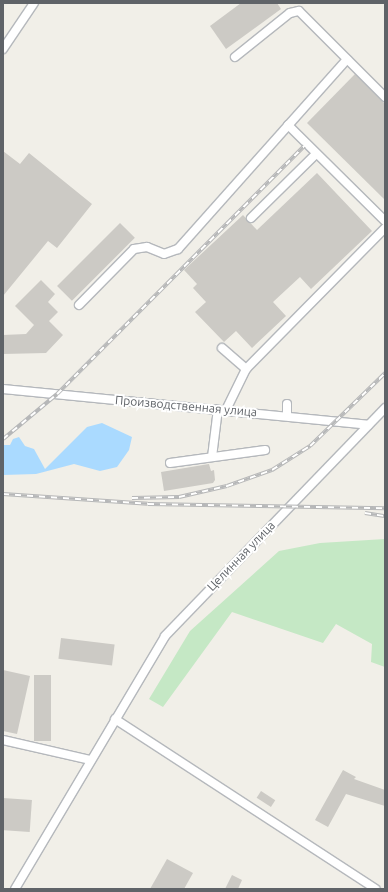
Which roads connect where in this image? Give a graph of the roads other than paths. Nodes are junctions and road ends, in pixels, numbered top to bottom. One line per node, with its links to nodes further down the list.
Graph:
1 (34, 3): 2 (street)
2 (3, 49)
3 (235, 57): 4 (street)
4 (347, 59): 5 (street); 6 (street)
5 (385, 97)
6 (288, 125): 7 (street); 11 (street)
7 (316, 154): 8 (street); 9 (street)
8 (251, 218)
9 (385, 221)
10 (385, 228): 13 (street)
11 (79, 305)
12 (222, 348): 13 (street)
13 (246, 369): 17 (street)
14 (3, 389): 17 (street, Производственная улица)
15 (287, 404): 18 (street)
16 (385, 408): 19 (street, Целинная улица)
17 (222, 410): 18 (street, Производственная улица); 21 (street)
18 (287, 416): 19 (street, Производственная улица)
19 (368, 424): 23 (street, Целинная улица)
20 (265, 450): 21 (street)
21 (212, 457): 22 (street)
22 (170, 463)
23 (115, 718): 25 (street, Целинная улица); 27 (street)
24 (3, 740): 25 (street)
25 (90, 760): 26 (street, Целинная улица)
26 (14, 889)
27 (376, 889)

